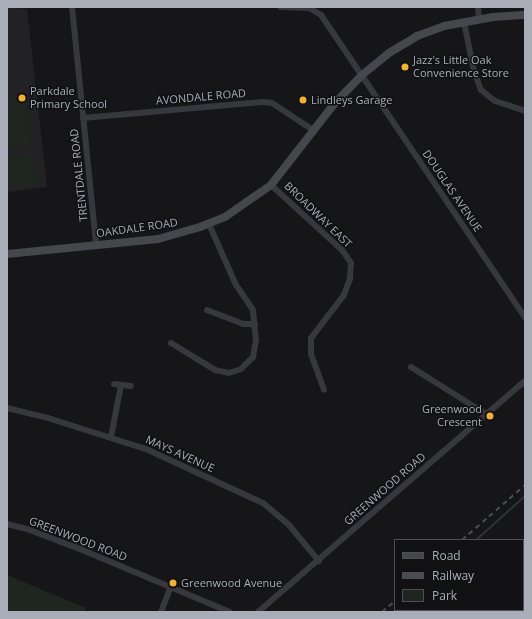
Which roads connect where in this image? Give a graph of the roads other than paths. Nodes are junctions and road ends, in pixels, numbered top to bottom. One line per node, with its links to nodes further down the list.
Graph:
1 (72, 7): 9 (street, TRENTDALE ROAD)
2 (281, 7): 7 (street, DOUGLAS AVENUE)
3 (478, 7): 5 (street)
4 (525, 15): 5 (street, OAKDALE ROAD)
5 (479, 19): 6 (street, OAKDALE ROAD)
6 (464, 22): 7 (street, OAKDALE ROAD); 8 (street)
7 (362, 75): 10 (street, OAKDALE ROAD); 16 (street, DOUGLAS AVENUE)
8 (525, 111)
9 (83, 118): 10 (street, AVONDALE ROAD); 13 (street, TRENTDALE ROAD)
10 (313, 130): 11 (street, OAKDALE ROAD)
11 (271, 185): 12 (street, OAKDALE ROAD); 24 (street, BROADWAY EAST)
12 (210, 224): 13 (street, OAKDALE ROAD); 17 (street)
13 (96, 245): 14 (street, OAKDALE ROAD)
14 (7, 254)
15 (207, 310): 17 (street)
16 (525, 318)
17 (255, 324): 18 (street)
18 (171, 343)
19 (411, 366): 26 (street)
20 (525, 380): 26 (street, GREENWOOD ROAD)
21 (114, 384): 22 (street)
22 (121, 385): 23 (street); 27 (street)
23 (131, 386)
24 (324, 390)
25 (7, 408): 27 (street, MAYS AVENUE)
26 (486, 414): 29 (street, GREENWOOD ROAD)
27 (111, 437): 29 (street, MAYS AVENUE)
28 (7, 524): 30 (street, GREENWOOD ROAD)
29 (319, 561): 33 (street, GREENWOOD ROAD)
30 (171, 586): 31 (street); 32 (street, GREENWOOD ROAD)
31 (160, 612)
32 (230, 612)
33 (258, 612)

